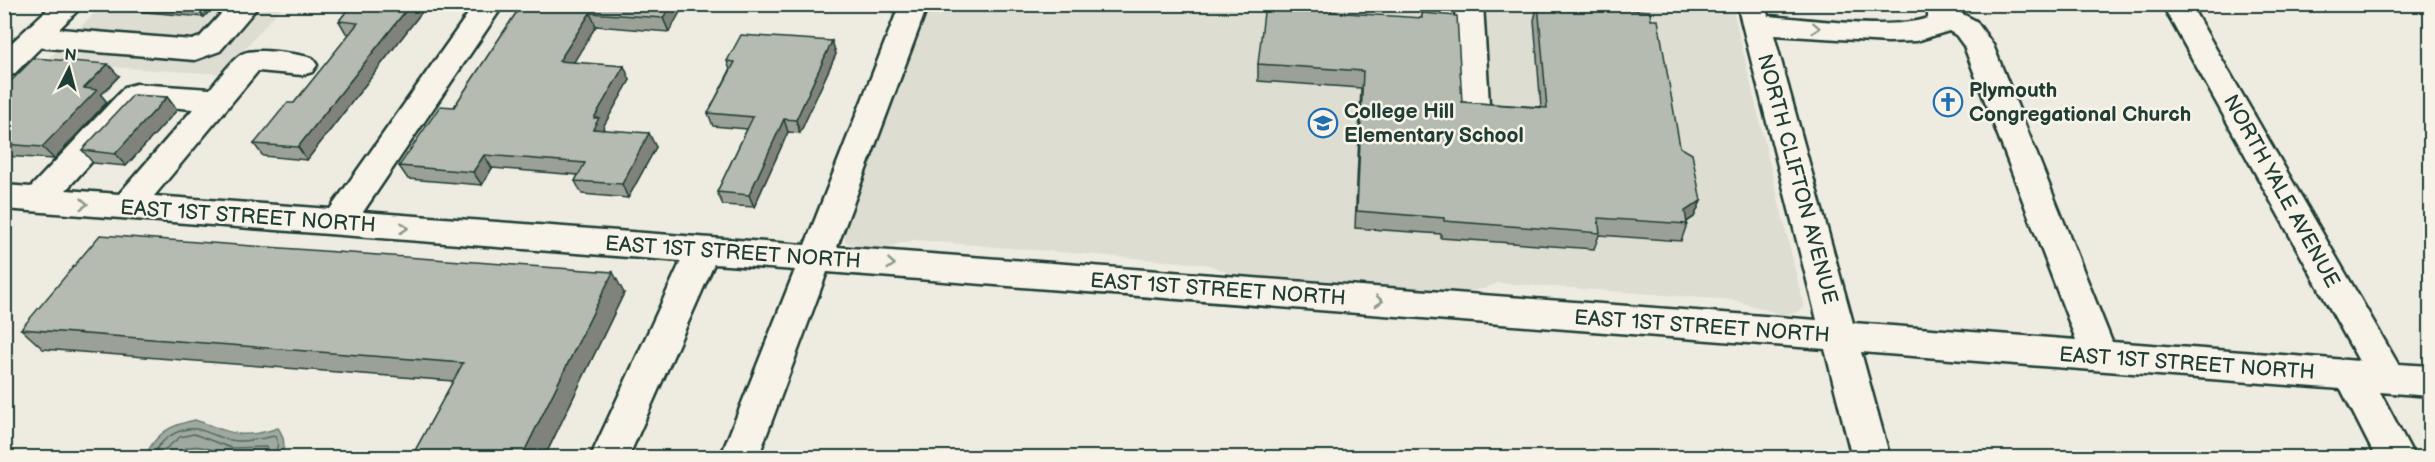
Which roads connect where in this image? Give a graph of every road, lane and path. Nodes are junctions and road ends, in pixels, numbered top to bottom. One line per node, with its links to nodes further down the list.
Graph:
1 (70, 4): 9 (street)
2 (246, 4): 9 (street)
3 (490, 4): 17 (street)
4 (914, 4): 19 (street)
5 (1469, 4): 13 (street)
6 (2176, 4): 22 (street, NORTH YALE AVENUE)
7 (1942, 10): 8 (street, one-way to 7); 21 (street)
8 (1754, 15): 20 (street, NORTH CLIFTON AVENUE)
9 (36, 37): 11 (street)
10 (302, 65): 12 (street)
11 (4, 67)
12 (217, 100): 15 (street); 16 (street)
13 (1474, 104)
14 (4, 197): 15 (street, EAST 1ST STREET NORTH)
15 (38, 200): 16 (street, EAST 1ST STREET NORTH, one-way to 16)
16 (126, 207): 17 (street, EAST 1ST STREET NORTH)
17 (338, 223): 18 (street, EAST 1ST STREET NORTH, one-way to 18)
18 (704, 250): 19 (street, EAST 1ST STREET NORTH); 24 (street)
19 (815, 259): 20 (street, EAST 1ST STREET NORTH, one-way to 20); 25 (street)
20 (1839, 336): 21 (street, EAST 1ST STREET NORTH); 26 (street, NORTH CLIFTON AVENUE)
21 (2100, 356): 22 (street, EAST 1ST STREET NORTH)
22 (2369, 377): 23 (street, EAST 1ST STREET NORTH); 27 (street, NORTH YALE AVENUE)
23 (2430, 381)
24 (609, 458)
25 (739, 458)
26 (1871, 458)
27 (2396, 458)

